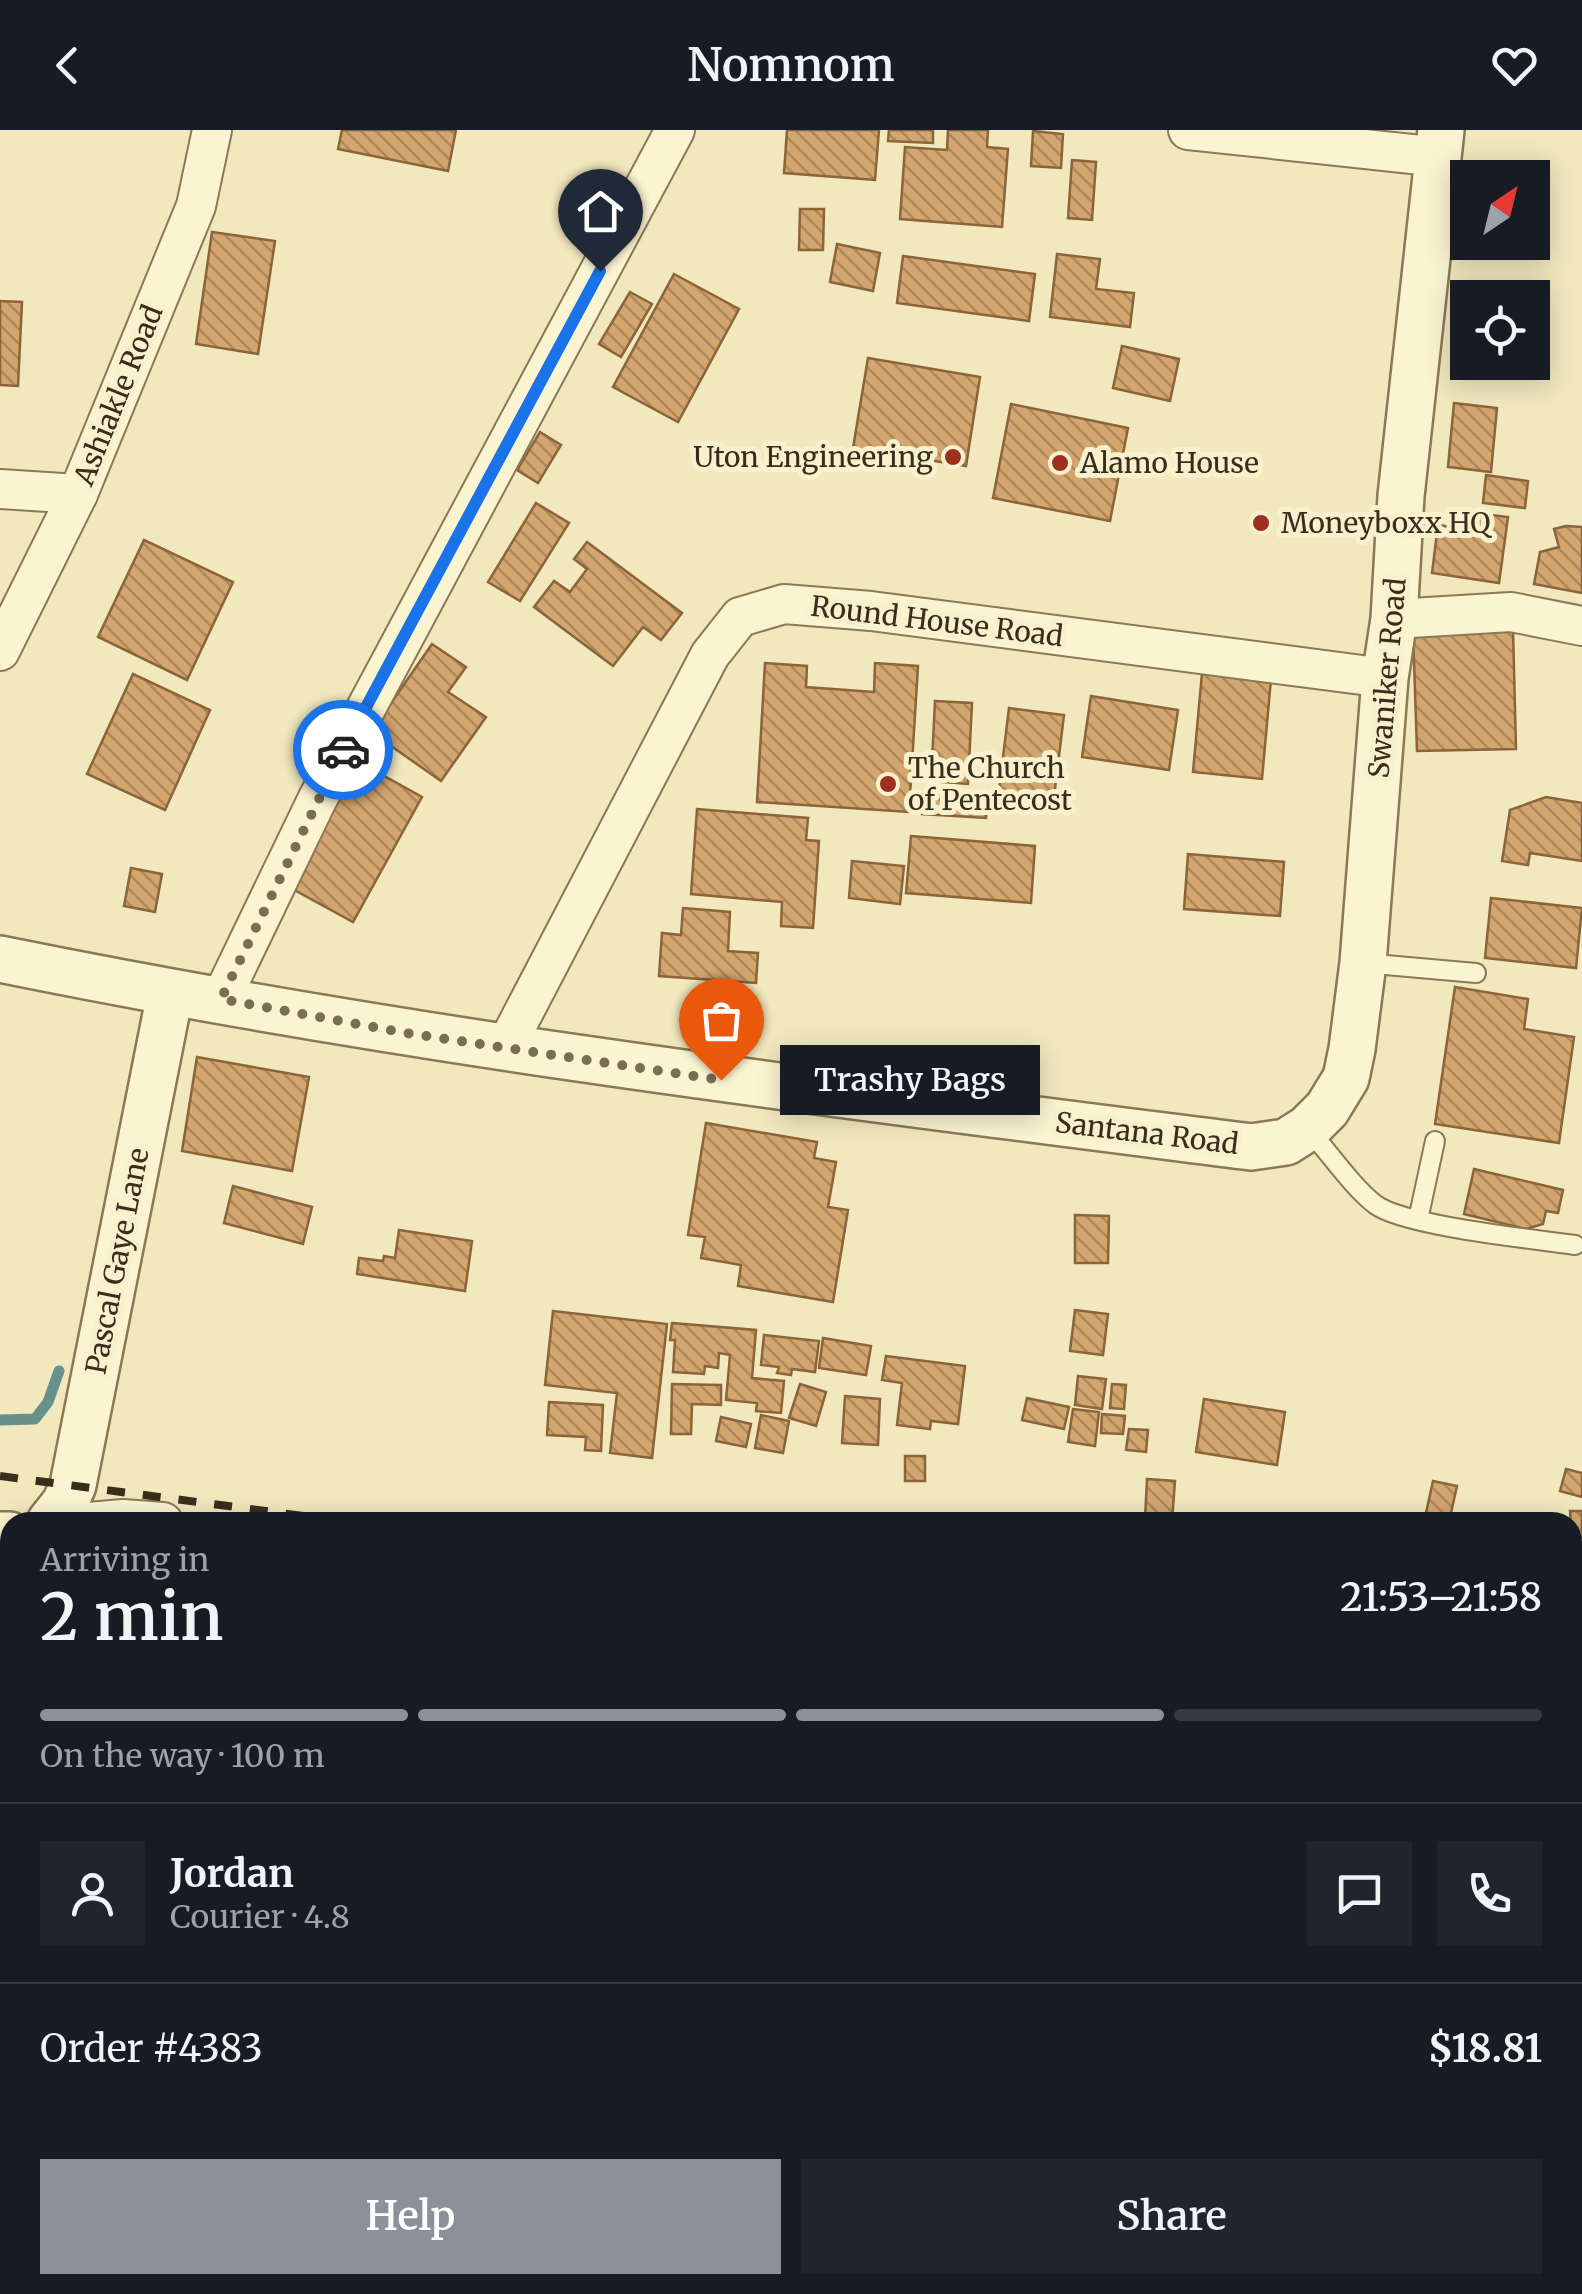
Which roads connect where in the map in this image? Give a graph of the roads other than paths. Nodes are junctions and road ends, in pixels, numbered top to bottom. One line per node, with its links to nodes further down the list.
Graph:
1 (212, 130): 6 (street, Ashiakle Road)
2 (675, 130): 15 (street)
3 (1188, 130): 4 (street)
4 (1441, 144): 7 (street, Swaniker Road)
5 (0, 489): 6 (street)
6 (78, 494): 9 (street, Ashiakle Road)
7 (1394, 618): 8 (street); 10 (street, Swaniker Road)
8 (1582, 626)
9 (0, 651)
10 (1385, 678): 12 (street, Swaniker Road); 16 (street, Round House Road)
11 (0, 960): 14 (street, Santana Road)
12 (1363, 962): 13 (lane); 17 (street, Swaniker Road)
13 (1476, 973)
14 (170, 994): 15 (street, Santana Road); 21 (street, Pascal Gaye Lane)
15 (221, 999): 16 (street, Santana Road)
16 (505, 1048): 17 (street, Santana Road)
17 (1297, 1135): 19 (lane)
18 (1435, 1141): 19 (lane)
19 (1418, 1220): 20 (lane)
20 (1575, 1245)
21 (58, 1512)

